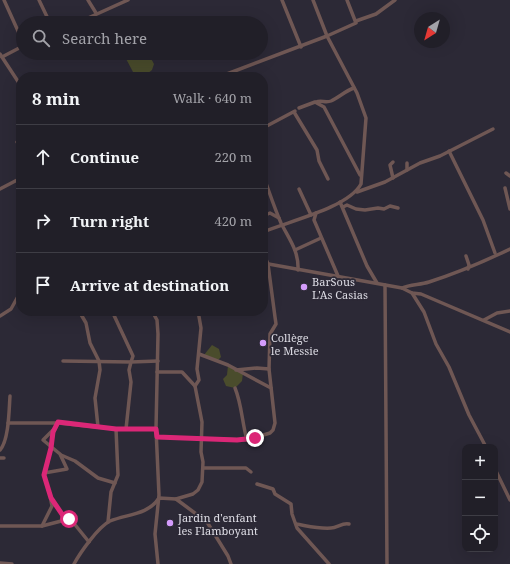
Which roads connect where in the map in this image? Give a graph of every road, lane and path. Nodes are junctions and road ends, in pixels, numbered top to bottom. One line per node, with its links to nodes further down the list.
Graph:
1 (4, 0): 13 (street)
2 (39, 0): 10 (street)
3 (88, 0): 9 (street)
4 (128, 0): 9 (street)
5 (282, 0): 15 (street)
6 (313, 0): 14 (street)
7 (347, 0): 12 (street)
8 (395, 0): 12 (street)
9 (96, 13): 11 (street)
10 (47, 16)
11 (90, 16)
12 (356, 21): 14 (street)
13 (16, 27)
14 (328, 36): 15 (street); 22 (street)
15 (301, 47): 18 (street)
16 (16, 49): 17 (street)
17 (1, 55): 21 (street)
18 (268, 59)
19 (265, 60): 20 (street)
20 (233, 72)
21 (16, 78)
22 (354, 88): 23 (street); 32 (street)
23 (315, 102): 24 (street); 32 (street)
24 (299, 108)
25 (268, 125): 35 (street)
26 (493, 129): 27 (street)
27 (449, 151): 30 (street); 57 (street)
28 (393, 162): 34 (street)
29 (407, 163): 30 (street)
30 (407, 170): 34 (street)
31 (506, 173): 33 (street)
32 (360, 176): 41 (street)
33 (510, 176)
34 (393, 178): 41 (street)
35 (328, 179)
36 (16, 180): 37 (street)
37 (1, 187)
38 (268, 188): 43 (street)
39 (505, 188): 46 (street)
40 (300, 189): 49 (street)
41 (357, 192): 42 (street)
42 (340, 202): 44 (street); 48 (street)
43 (274, 204): 47 (street); 50 (street)
44 (343, 207): 45 (street); 63 (street)
45 (398, 208)
46 (510, 209)
47 (270, 213): 50 (street)
48 (316, 213): 49 (street); 51 (street)
49 (310, 215): 51 (street); 52 (street)
50 (279, 218): 52 (street)
51 (314, 220): 54 (street)
52 (282, 224): 53 (street); 55 (street)
53 (268, 230)
54 (321, 238): 55 (street); 62 (street)
55 (295, 250): 61 (street)
56 (508, 251): 60 (street)
57 (494, 253)
58 (466, 256): 60 (street)
59 (268, 264): 61 (street); 81 (street)
60 (468, 269): 65 (street)
61 (298, 270): 62 (street)
62 (338, 276): 63 (street)
63 (377, 283): 64 (street)
64 (385, 285): 65 (street); 125 (street)
65 (402, 288): 66 (street)
66 (412, 293): 74 (street); 98 (street)
67 (16, 300): 69 (street)
68 (509, 310): 74 (street)
69 (0, 316)
70 (82, 316): 78 (street)
71 (114, 316): 80 (street)
72 (155, 316): 79 (street)
73 (199, 316): 76 (street)
74 (484, 320): 75 (street)
75 (510, 332)
76 (199, 354): 82 (street); 84 (street)
77 (63, 361): 78 (street)
78 (99, 361): 80 (street); 91 (street)
79 (158, 361): 80 (street); 83 (street)
80 (131, 362): 93 (street)
81 (269, 369): 82 (street); 86 (street)
82 (236, 370): 86 (street)
83 (158, 372): 84 (street); 94 (street)
84 (195, 386): 96 (street)
85 (235, 388): 97 (street)
86 (271, 388): 97 (street)
87 (10, 396): 89 (street)
88 (58, 422): 89 (street); 90 (street); 91 (street)
89 (8, 423): 100 (street)
90 (56, 427): 99 (street); 99 (street)
91 (98, 427): 92 (street)
92 (116, 429): 93 (street); 106 (street)
93 (126, 429): 94 (street)
94 (156, 429): 95 (street)
95 (157, 437): 96 (street); 109 (street)
96 (201, 438): 97 (street); 102 (street)
97 (247, 440)
98 (484, 444)
99 (51, 446): 101 (street); 104 (street)
100 (0, 450)
101 (61, 455): 104 (street); 106 (street)
102 (203, 468): 103 (street); 110 (street)
103 (251, 472)
104 (44, 473): 108 (street)
105 (498, 475): 111 (street)
106 (115, 483): 113 (street)
107 (257, 484): 114 (street)
108 (51, 498): 112 (street); 117 (street)
109 (159, 498): 110 (street); 113 (street); 122 (street)
110 (176, 499): 123 (street)
111 (510, 500)
112 (66, 520): 117 (street); 118 (street)
113 (108, 522): 118 (street)
114 (296, 524): 115 (street); 124 (street)
115 (349, 524)
116 (0, 526): 117 (street)
117 (42, 526)
118 (89, 542): 121 (street)
119 (2, 564): 120 (street)
120 (12, 564)
121 (74, 564)
122 (158, 564)
123 (231, 564)
124 (329, 564)
125 (387, 564)

